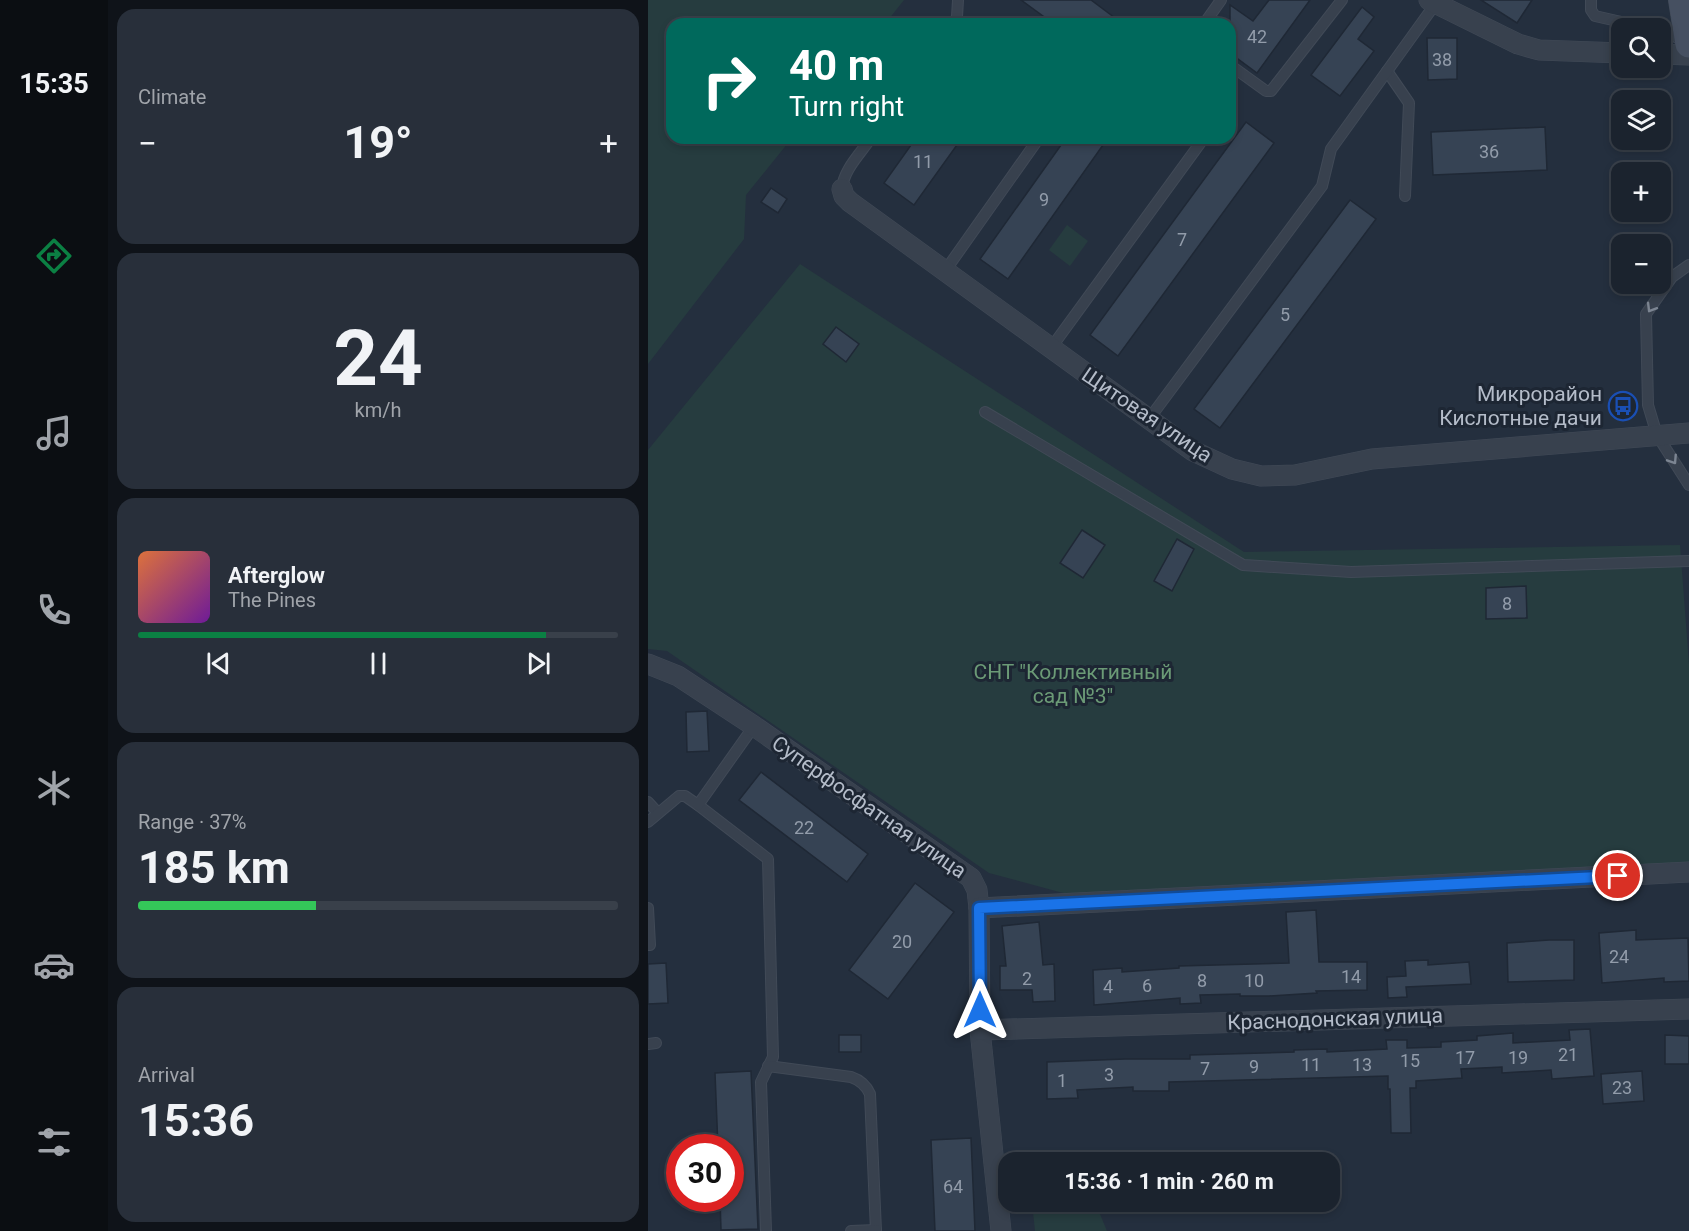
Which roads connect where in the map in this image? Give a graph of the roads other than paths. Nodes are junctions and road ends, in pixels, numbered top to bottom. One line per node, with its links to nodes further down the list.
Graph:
1 (958, 0): 7 (lane)
2 (1221, 0): 8 (lane)
3 (1342, 0): 15 (lane)
4 (1591, 0): 9 (lane)
5 (1682, 0): 11 (street)
6 (1433, 2): 12 (street); 16 (lane)
7 (956, 18)
8 (1208, 18)
9 (1611, 20)
10 (1671, 36): 11 (lane)
11 (1689, 43)
12 (1611, 53)
13 (1671, 54): 14 (street)
14 (1689, 55)
15 (1236, 69)
16 (1387, 71): 21 (lane); 26 (lane)
17 (867, 144): 20 (lane)
18 (1035, 144): 23 (lane)
19 (1200, 144): 24 (lane)
20 (842, 189): 23 (street, Щитовая улица)
21 (1405, 196)
22 (1689, 265): 28 (lane, one-way to 28)
23 (945, 271): 24 (street, Щитовая улица)
24 (1051, 348): 26 (street, Щитовая улица)
25 (985, 412): 30 (lane)
26 (1149, 419): 28 (street, Щитовая улица)
27 (1689, 433): 28 (street, Щитовая улица)
28 (1657, 435): 29 (lane, one-way to 29)
29 (1689, 485)
30 (1689, 561)
31 (648, 664): 32 (street, Суперфосфатная улица)
32 (754, 726): 34 (lane); 39 (street, Суперфосфатная улица)
33 (648, 802): 35 (lane)
34 (698, 805): 35 (lane); 43 (lane)
35 (658, 813): 36 (lane)
36 (648, 822)
37 (1689, 872): 39 (street)
38 (648, 908): 40 (lane)
39 (979, 908): 42 (street, Суперфосфатная улица)
40 (648, 945)
41 (1689, 1009): 42 (street, Краснодонская улица)
42 (980, 1030): 47 (street, Суперфосфатная улица)
43 (768, 1066): 44 (lane); 46 (lane)
44 (766, 1231)
45 (851, 1231): 46 (lane)
46 (876, 1231)
47 (1001, 1231)

